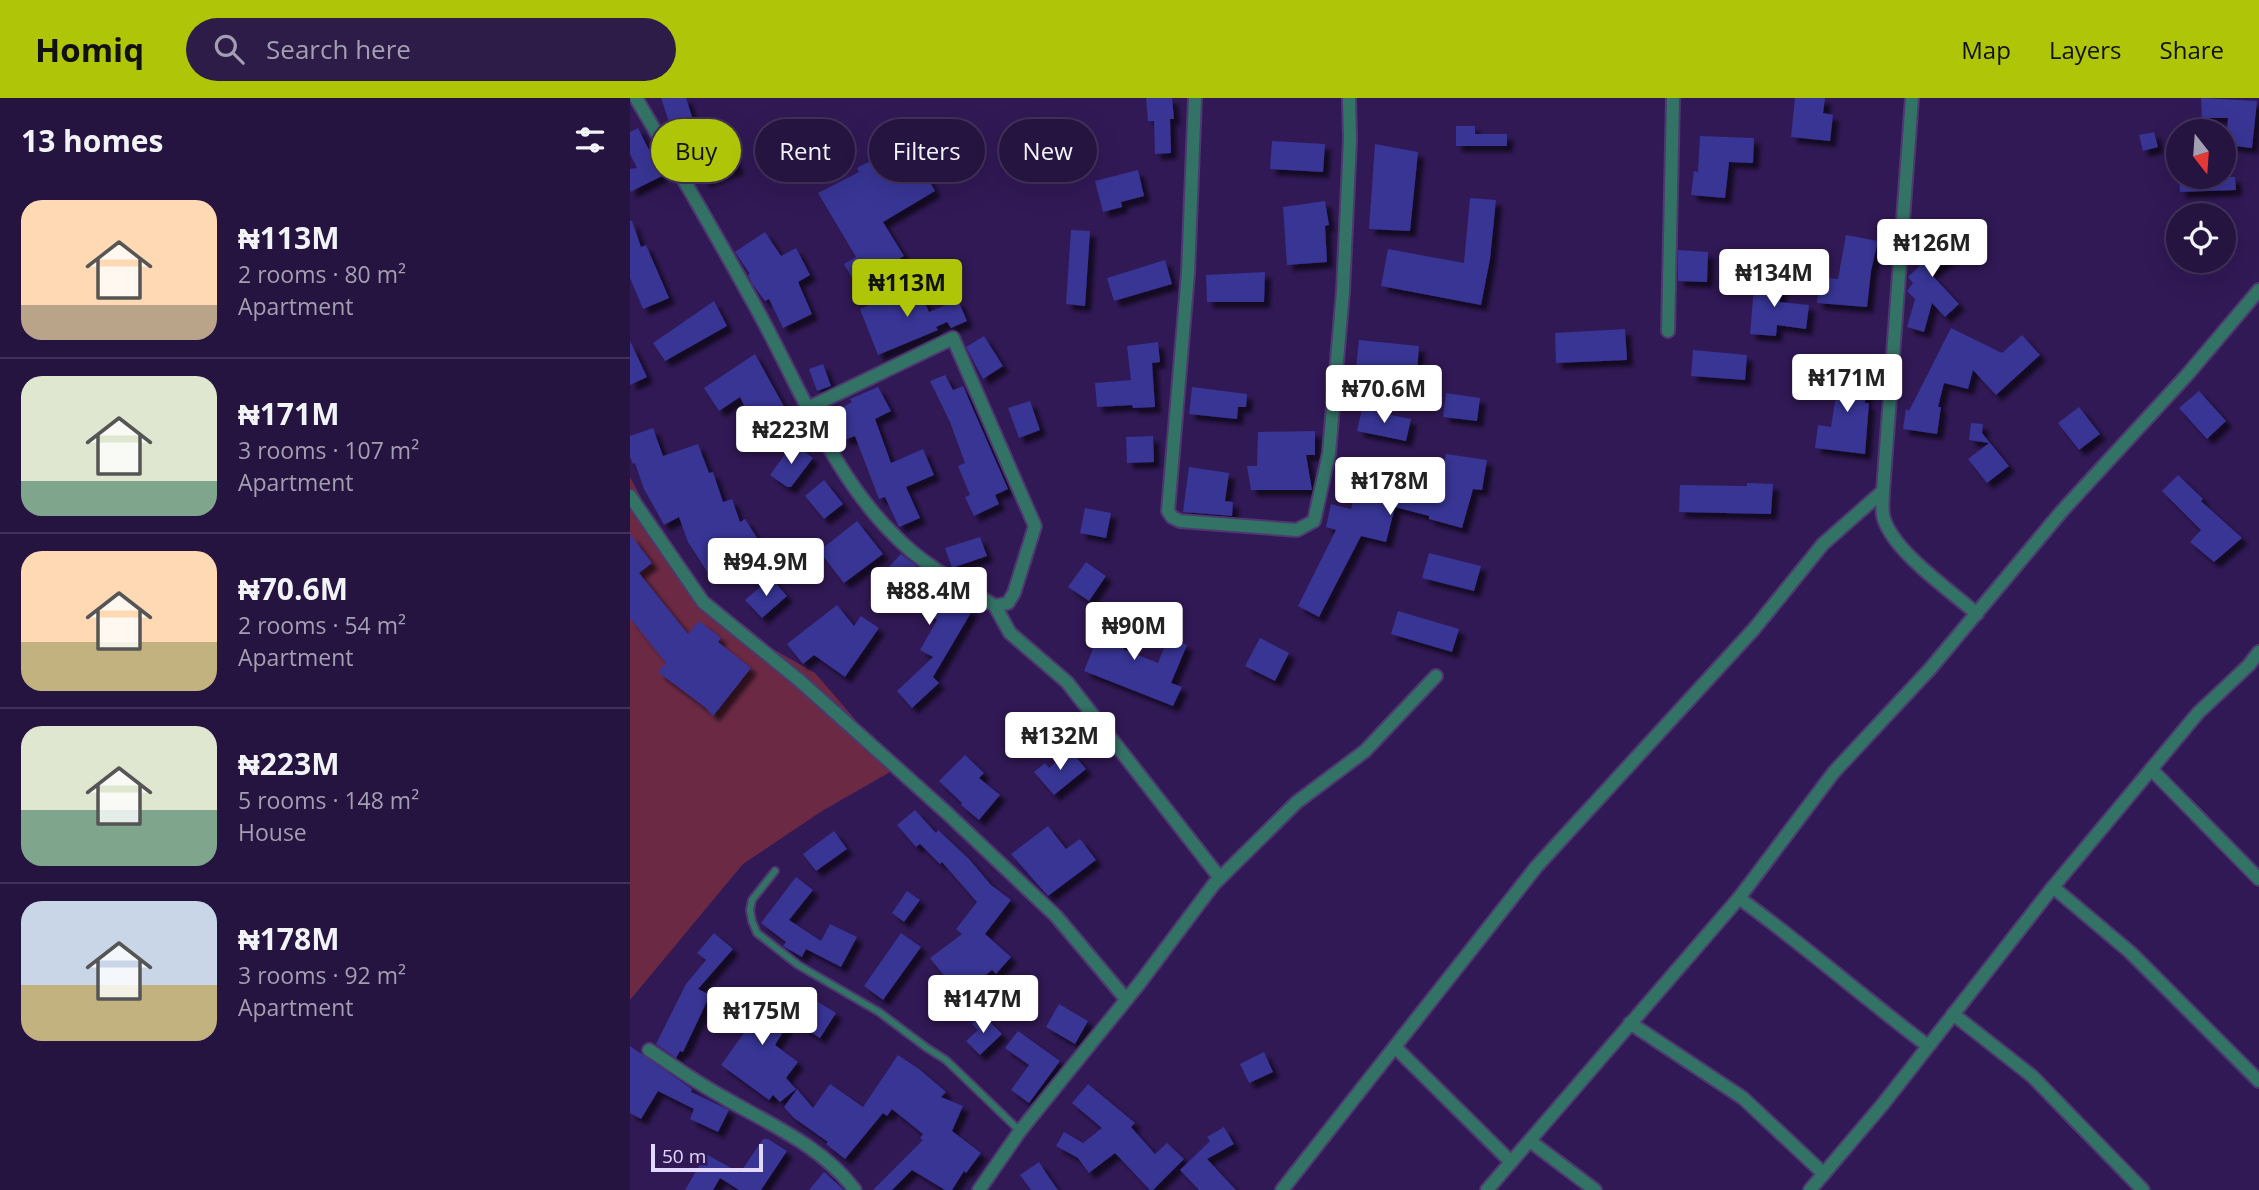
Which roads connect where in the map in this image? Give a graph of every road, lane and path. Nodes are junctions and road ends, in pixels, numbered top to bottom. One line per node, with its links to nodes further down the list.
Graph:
1 (636, 98): 8 (street)
2 (1195, 98): 3 (street)
3 (1349, 98)
4 (1672, 98): 7 (street)
5 (1912, 98): 9 (street)
6 (2259, 290): 12 (street)
7 (1668, 331)
8 (808, 408): 11 (street); 11 (street)
9 (1883, 491): 12 (street); 26 (street)
10 (630, 496): 22 (street)
11 (995, 606): 18 (street)
12 (1977, 614): 21 (street)
13 (2259, 652): 14 (street)
14 (2254, 668): 16 (street)
15 (1436, 676): 18 (street)
16 (2151, 769): 19 (street); 20 (street)
17 (775, 871): 29 (lane)
18 (1220, 878): 22 (street)
19 (2259, 879)
20 (2053, 887): 23 (street); 28 (street)
21 (1739, 898): 24 (street); 25 (street)
22 (1126, 999): 29 (street)
23 (1953, 1014): 25 (street); 39 (street)
24 (1630, 1023): 30 (street); 32 (street)
25 (1928, 1046): 32 (street)
26 (1395, 1047): 31 (street); 35 (street)
27 (649, 1050): 33 (street)
28 (2259, 1081)
29 (1020, 1130): 34 (street)
30 (1530, 1140): 31 (street); 37 (street)
31 (1511, 1162): 36 (street)
32 (1824, 1174): 38 (street)
33 (855, 1190)
34 (979, 1190)
35 (1282, 1190)
36 (1487, 1190)
37 (1595, 1190)
38 (1810, 1190)
39 (2143, 1190)

